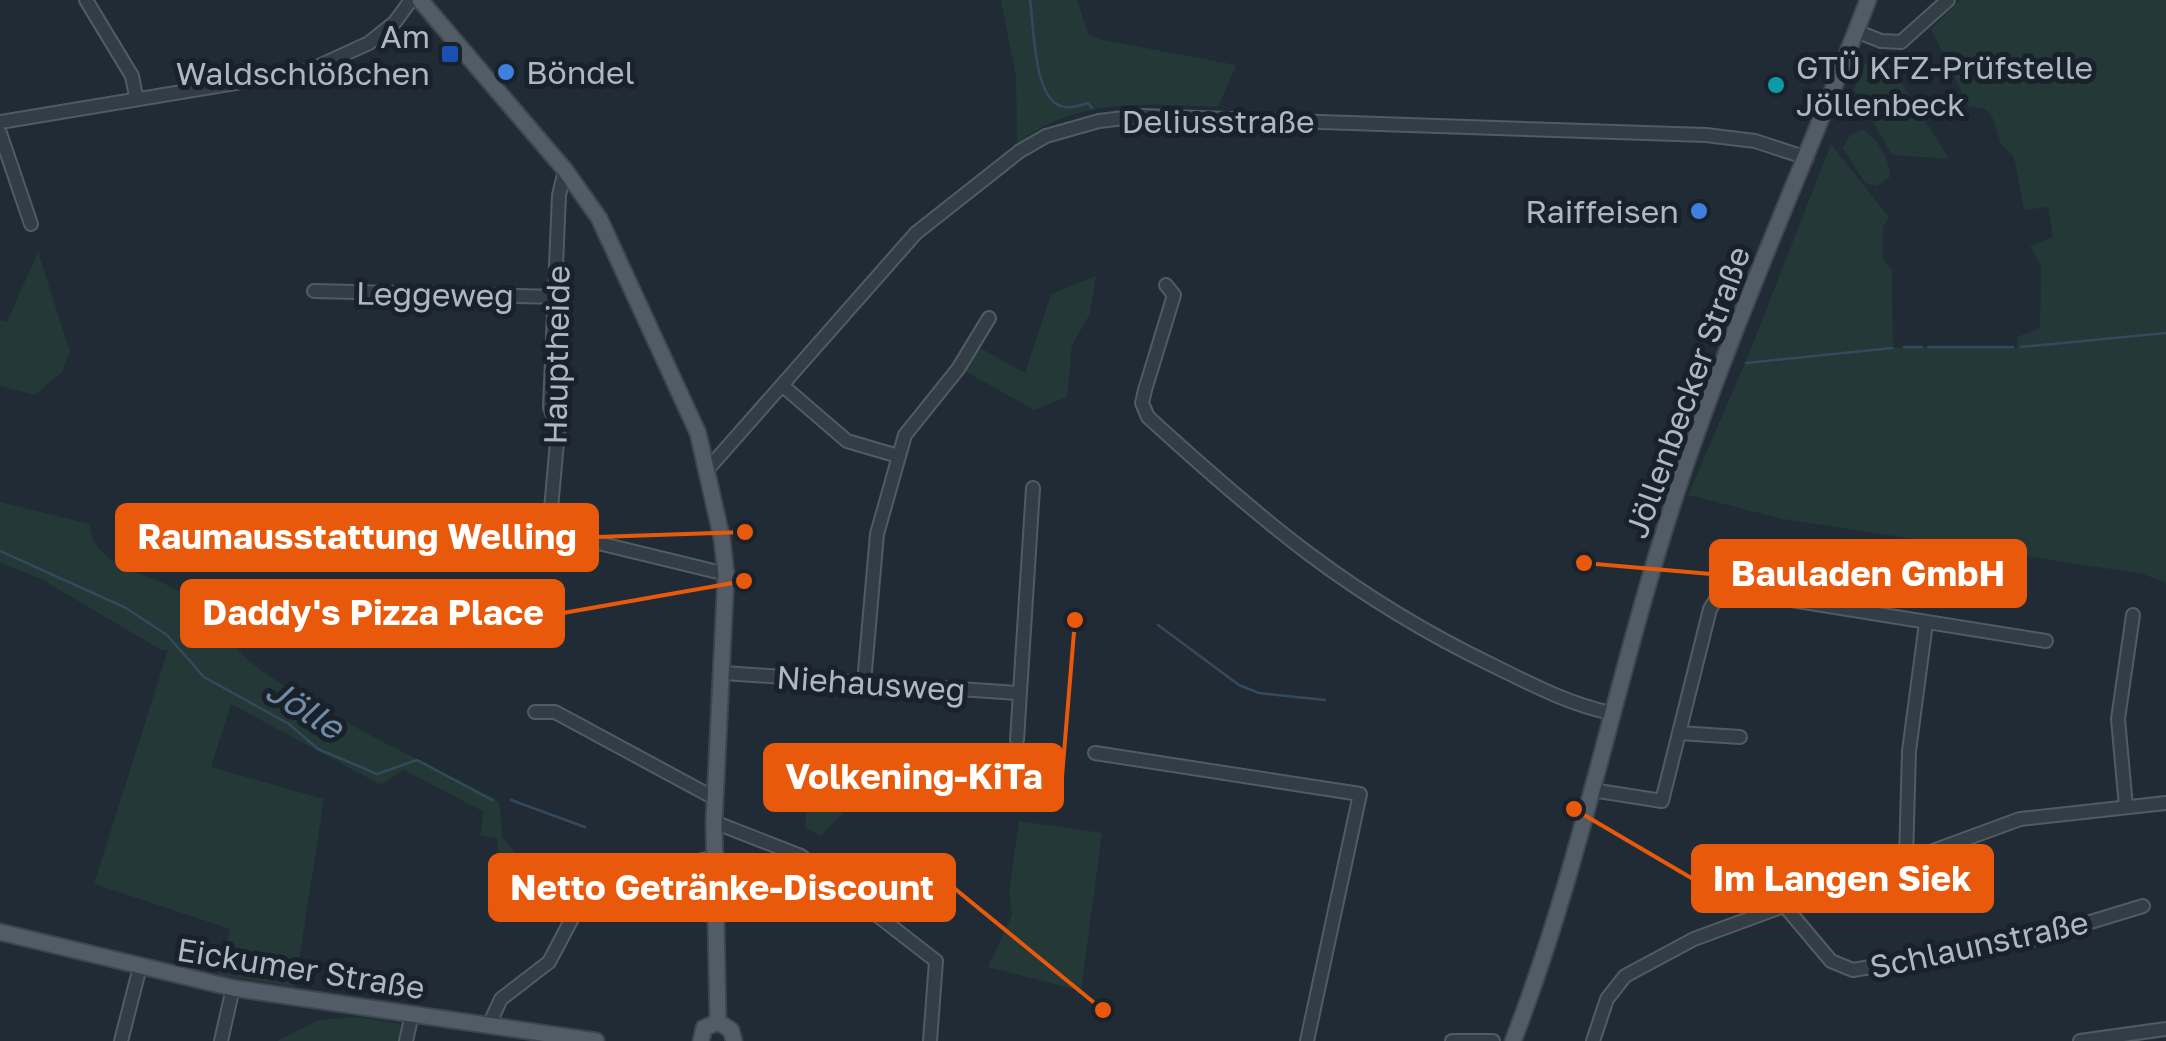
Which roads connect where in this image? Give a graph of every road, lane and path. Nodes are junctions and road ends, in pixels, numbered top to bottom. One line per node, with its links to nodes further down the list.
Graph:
1 (86, 0): 7 (street)
2 (412, 0): 7 (street)
3 (420, 0): 11 (main road)
4 (1868, 0): 6 (main road, Jöllenbecker Straße)
5 (1948, 0): 6 (street)
6 (1856, 31): 10 (main road, Jöllenbecker Straße)
7 (136, 96): 8 (street)
8 (0, 122)
9 (0, 133): 12 (street)
10 (1806, 158): 17 (street, Deliusstraße); 29 (main road, Jöllenbecker Straße)
11 (565, 170): 15 (street, Hauptheide); 19 (main road)
12 (31, 224)
13 (1166, 286): 29 (street)
14 (314, 291): 15 (street, Leggeweg)
15 (557, 297): 21 (street, Hauptheide)
16 (989, 318): 18 (street)
17 (784, 386): 18 (street); 19 (street, Deliusstraße)
18 (898, 456): 26 (street)
19 (708, 468): 21 (main road)
20 (1033, 488): 27 (street)
21 (726, 574): 25 (main road)
22 (2132, 615): 37 (street)
23 (1926, 623): 24 (street); 30 (street); 40 (street)
24 (2046, 641)
25 (724, 672): 26 (street, Niehausweg); 35 (main road)
26 (864, 682): 27 (street, Niehausweg)
27 (1018, 692): 32 (street)
28 (535, 712): 35 (street)
29 (1611, 713): 34 (main road, Jöllenbecker Straße)
30 (1679, 733): 31 (street); 34 (street)
31 (1740, 737)
32 (1017, 740)
33 (1095, 754): 58 (street)
34 (1592, 790): 61 (main road, Jöllenbecker Straße)
35 (716, 799): 38 (main road)
36 (2166, 803): 37 (street)
37 (2126, 807): 40 (street)
38 (714, 822): 39 (main road); 57 (street)
39 (714, 858): 47 (main road); 48 (street)
40 (1906, 859): 41 (street)
41 (1783, 904): 42 (street, Schlaunstraße); 62 (street)
42 (2143, 906)
43 (0, 932): 44 (main road, Eickumer Straße)
44 (140, 968): 45 (main road, Eickumer Straße); 51 (street)
45 (233, 988): 46 (main road, Eickumer Straße); 52 (street)
46 (412, 1014): 48 (main road, Eickumer Straße); 53 (street)
47 (718, 1022): 55 (main road); 56 (main road)
48 (489, 1025): 54 (main road, Eickumer Straße)
49 (2166, 1029): 50 (street)
50 (2141, 1037): 63 (street)
51 (121, 1041)
52 (221, 1041)
53 (406, 1041)
54 (596, 1041)
55 (700, 1041)
56 (734, 1041)
57 (930, 1041)
58 (1307, 1041)
59 (1452, 1041): 60 (street)
60 (1494, 1041)
61 (1513, 1041)
62 (1592, 1041)
63 (2080, 1041)

